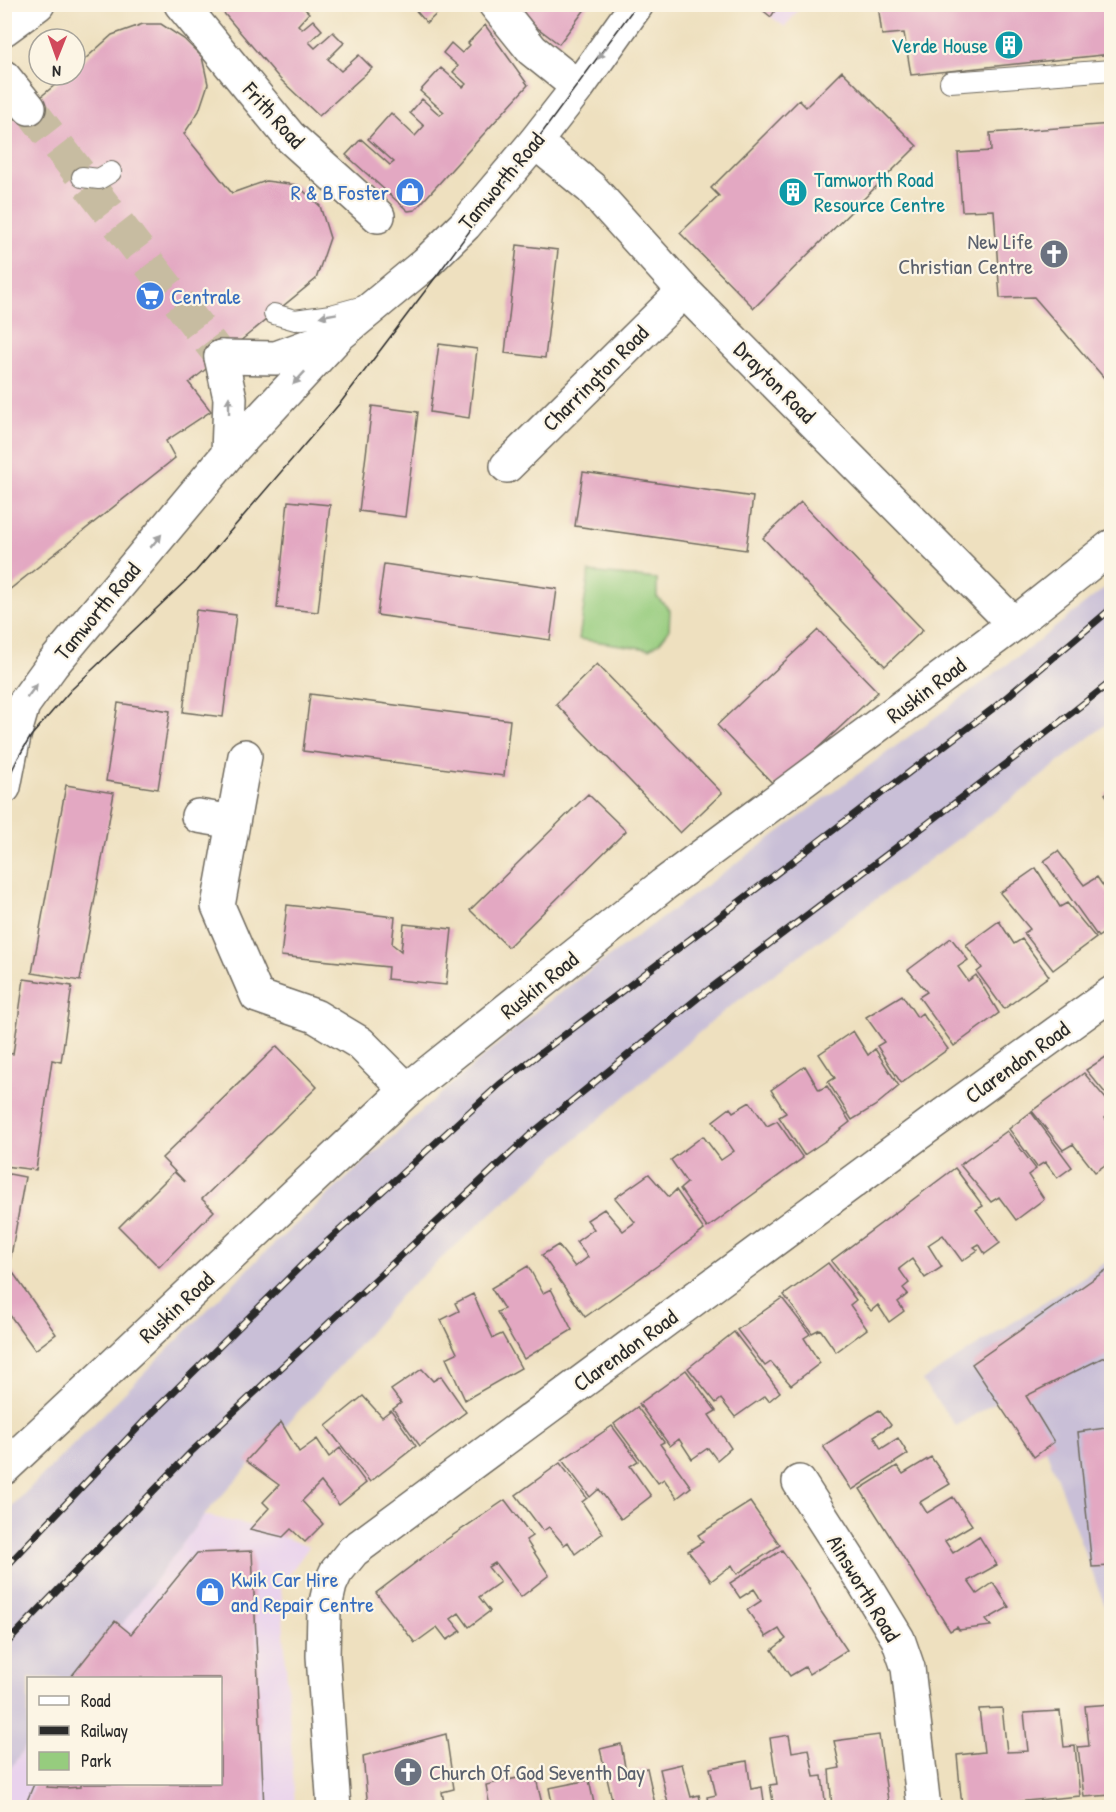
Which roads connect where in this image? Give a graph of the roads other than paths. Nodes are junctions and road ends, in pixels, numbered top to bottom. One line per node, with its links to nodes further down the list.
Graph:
1 (38, 4): 5 (street)
2 (181, 4): 14 (street, Frith Road)
3 (637, 4): 9 (street, Tamworth Road, one-way to 9)
4 (500, 11): 9 (street)
5 (4, 29)
6 (1112, 70): 8 (lane)
7 (4, 77): 10 (street)
8 (950, 82)
9 (578, 87): 11 (street, Tamworth Road)
10 (29, 108)
11 (535, 142): 15 (street, Drayton Road); 16 (street, Tamworth Road)
12 (111, 172): 13 (lane)
13 (82, 177)
14 (378, 216)
15 (684, 291): 20 (street, Charrington Road); 22 (street, Drayton Road)
16 (381, 301): 17 (lane, one-way to 17); 18 (street, Tamworth Road)
17 (274, 314)
18 (339, 335): 19 (street, Tamworth Road, one-way to 19); 19 (street, Tamworth Road, one-way to 18)
19 (228, 454): 24 (street, Tamworth Road, one-way to 19)
20 (507, 466)
21 (1112, 546): 22 (street, Ruskin Road)
22 (1014, 624): 28 (street, Ruskin Road)
23 (246, 756): 26 (street)
24 (4, 787)
25 (198, 816): 26 (street)
26 (233, 822): 28 (street)
27 (1112, 993): 31 (street, Clarendon Road)
28 (407, 1090): 29 (street, Ruskin Road)
29 (13, 1461)
30 (799, 1482): 32 (street, Ainsworth Road)
31 (334, 1808)
32 (924, 1808)

